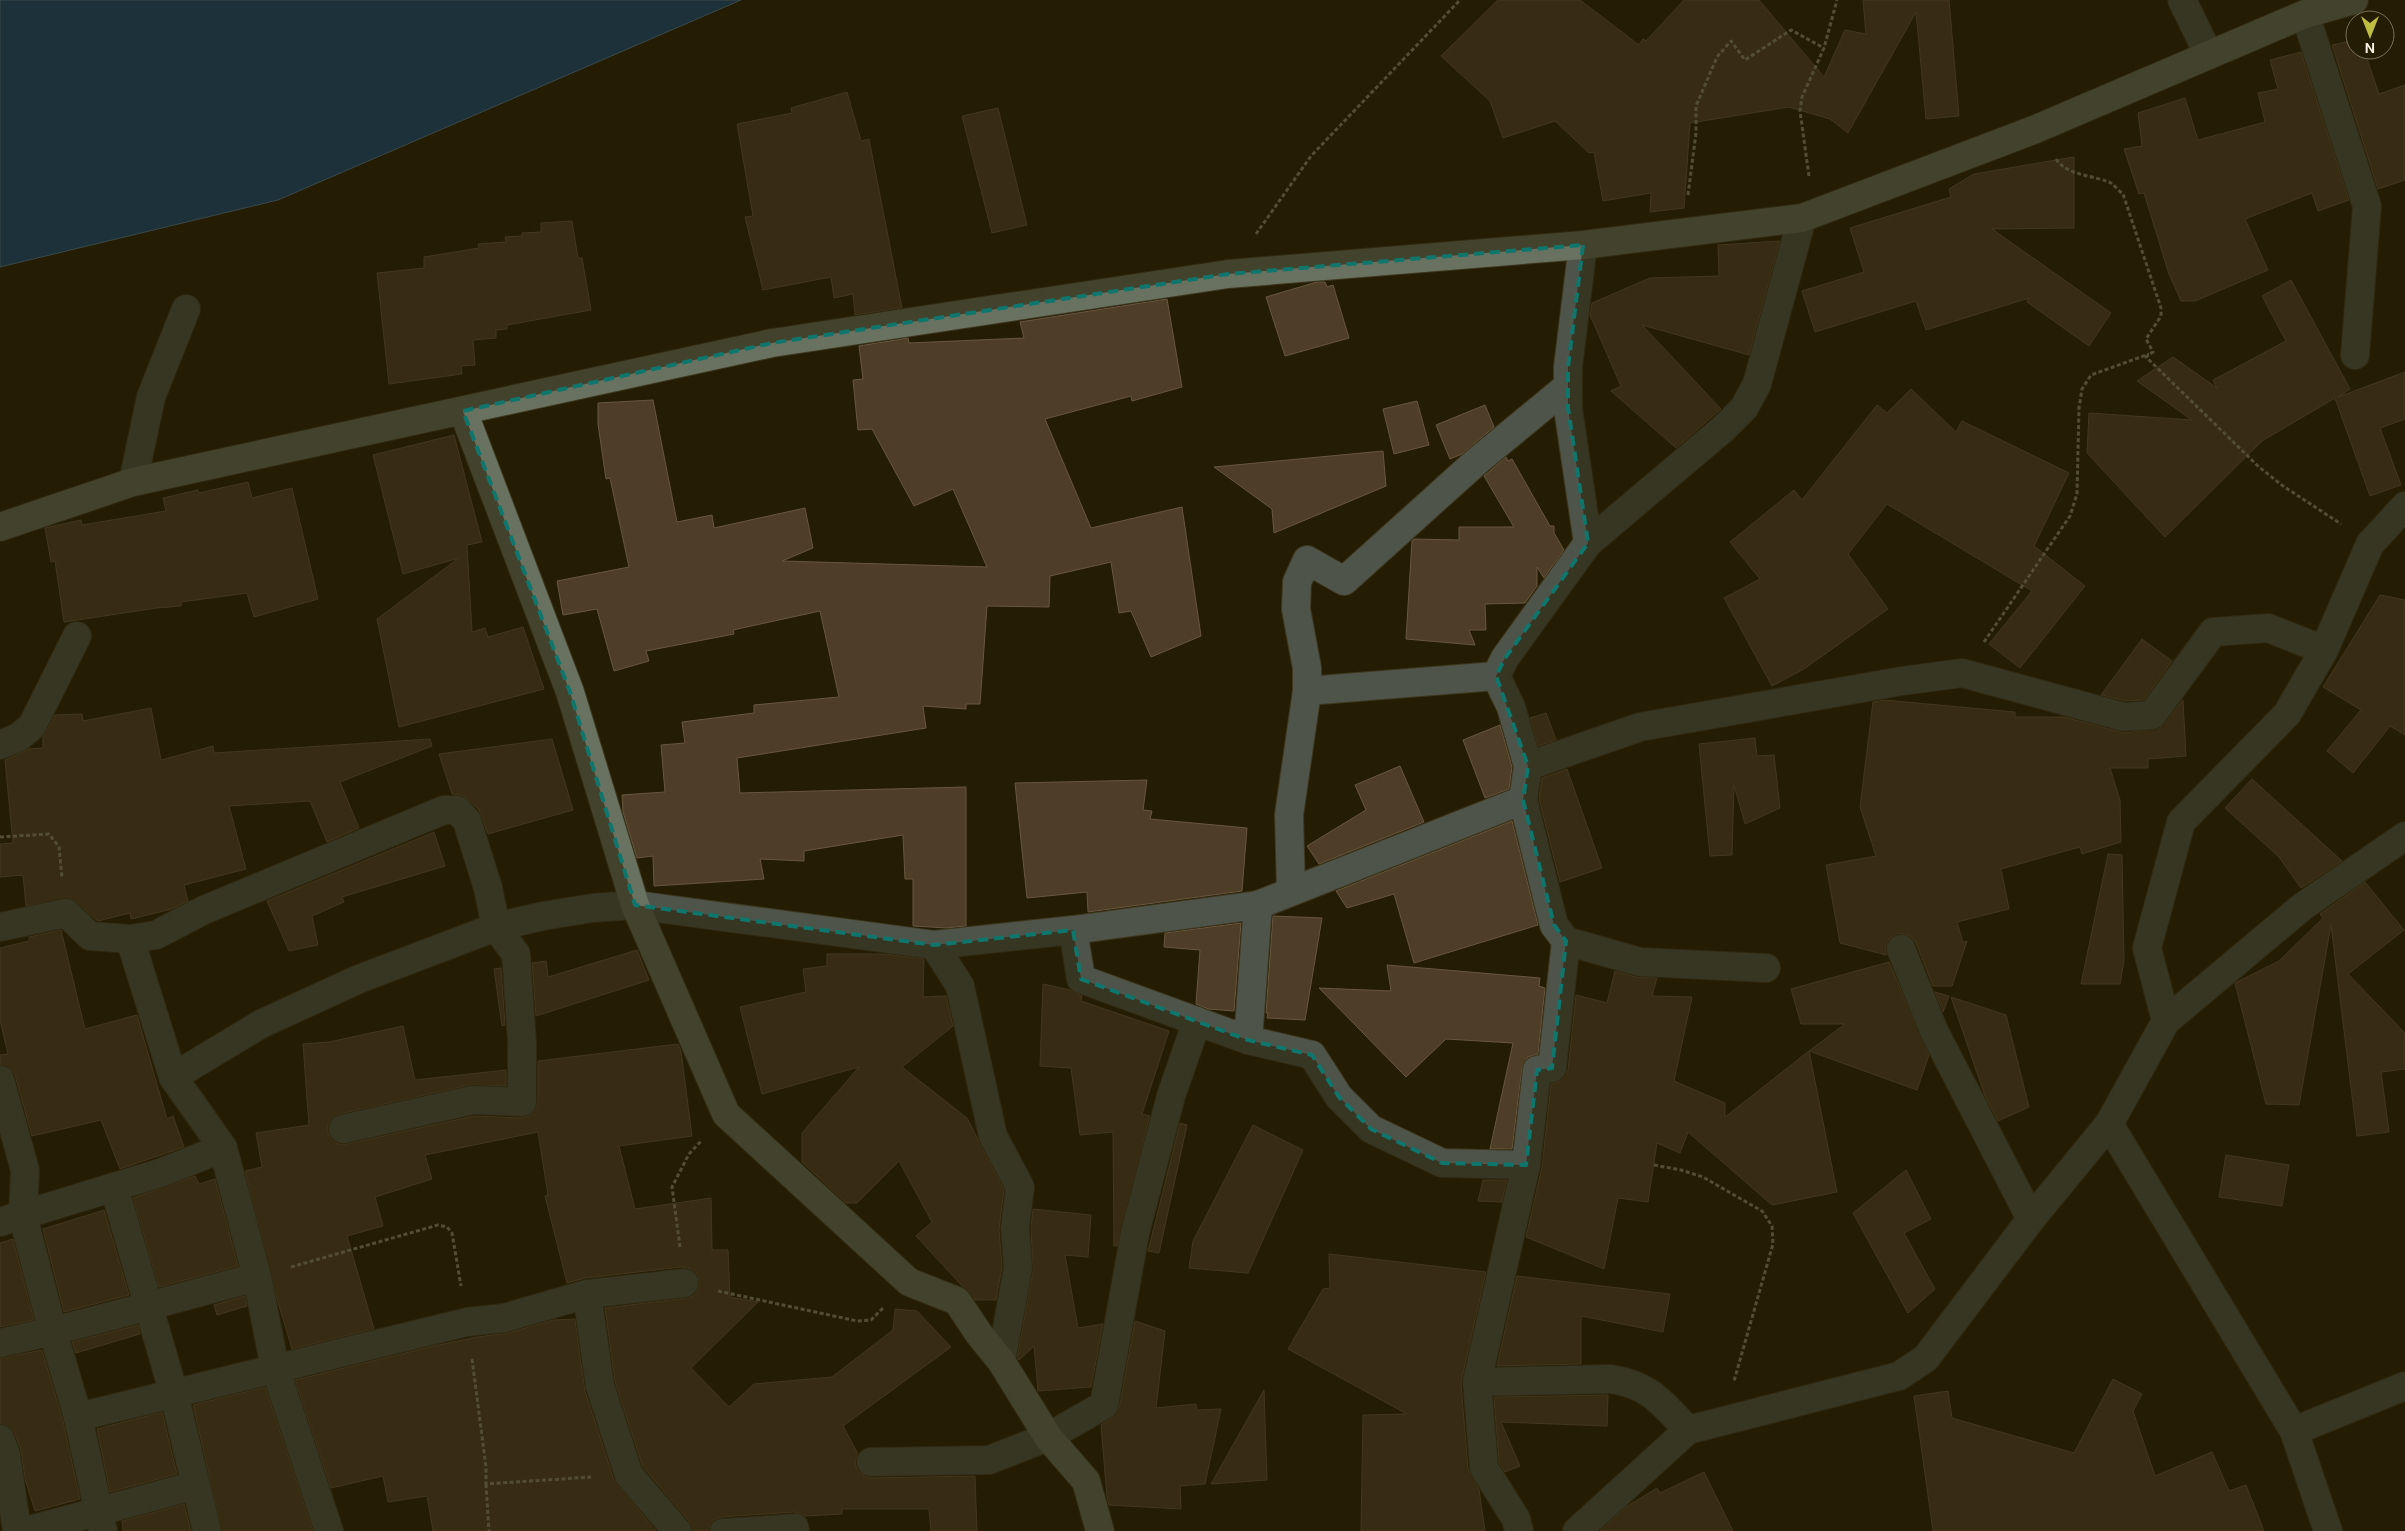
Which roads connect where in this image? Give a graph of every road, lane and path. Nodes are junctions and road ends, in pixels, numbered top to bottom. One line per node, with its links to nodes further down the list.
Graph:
1 (1460, 0): 12 (path)
2 (1837, 0): 6 (path)
3 (2182, 0): 7 (street)
4 (2354, 0): 5 (street)
5 (2305, 14): 7 (street); 15 (street)
6 (1824, 48): 9 (path); 10 (path)
7 (2209, 55): 8 (street)
8 (2036, 129): 9 (street); 14 (path)
9 (1802, 218): 10 (street); 21 (street)
10 (1683, 233): 11 (street)
11 (1583, 245): 12 (street); 16 (street)
12 (1228, 274): 17 (street)
13 (186, 309): 18 (street)
14 (2154, 352): 22 (path); 25 (path)
15 (2355, 354)
16 (1568, 386): 21 (street); 27 (street)
17 (463, 410): 18 (street); 34 (street)
18 (133, 482): 20 (street)
19 (2405, 506): 22 (street)
20 (0, 527)
21 (1588, 543): 26 (street)
22 (2370, 544): 24 (street)
23 (77, 636): 28 (street)
24 (2324, 650): 25 (street); 46 (street)
25 (1962, 674): 29 (street)
26 (1496, 676): 27 (street); 29 (street)
27 (1307, 691): 33 (street)
28 (0, 745)
29 (1528, 766): 30 (street)
30 (1524, 800): 33 (street); 41 (street)
31 (2405, 836): 46 (street)
32 (0, 837): 36 (path)
33 (1291, 891): 35 (street)
34 (635, 905): 38 (street); 42 (street); 50 (street)
35 (1258, 905): 39 (street); 47 (street)
36 (66, 913): 37 (street); 40 (street)
37 (0, 927)
38 (496, 927): 40 (street); 48 (street); 52 (street)
39 (1073, 930): 42 (street); 45 (street)
40 (130, 939): 48 (street)
41 (1566, 941): 44 (street); 54 (street)
42 (934, 945): 67 (street)
43 (1901, 949): 57 (street)
44 (1766, 968)
45 (1197, 1021): 47 (street); 76 (street)
46 (2166, 1021): 51 (street)
47 (1248, 1040): 54 (street)
48 (173, 1077): 53 (street)
49 (0, 1080): 58 (street)
50 (726, 1114): 60 (street); 61 (path)
51 (2109, 1124): 57 (street); 75 (street)
52 (343, 1129)
53 (223, 1148): 56 (street); 59 (street)
54 (1526, 1165): 69 (street)
55 (1654, 1165): 73 (path)
56 (114, 1187): 58 (street); 63 (street)
57 (2032, 1218): 73 (street)
58 (12, 1219): 65 (street)
59 (257, 1277): 63 (street); 64 (path); 68 (street)
60 (909, 1282): 61 (path); 67 (street)
61 (684, 1283): 62 (street)
62 (587, 1294): 64 (street); 79 (street)
63 (149, 1304): 65 (street); 71 (street)
64 (467, 1322): 68 (street); 80 (path)
65 (53, 1332): 66 (street); 72 (street)
66 (0, 1343)
67 (1001, 1361): 76 (street)
68 (275, 1368): 71 (street); 86 (street)
69 (1477, 1382): 74 (street); 92 (street)
70 (2405, 1386): 75 (street)
71 (174, 1394): 72 (street); 81 (street)
72 (78, 1417): 82 (street)
73 (1722, 1423): 74 (street)
74 (1688, 1430): 93 (street)
75 (2294, 1431): 94 (street)
76 (1048, 1437): 78 (street); 91 (street)
77 (0, 1439): 83 (street)
78 (871, 1462)
79 (630, 1475): 80 (path); 88 (street)
80 (486, 1484): 87 (path)
81 (196, 1485): 82 (street); 85 (street)
82 (100, 1521): 84 (street)
83 (17, 1531)
84 (26, 1531)
85 (207, 1531)
86 (329, 1531)
87 (489, 1531)
88 (677, 1531)
89 (722, 1531): 90 (lane)
90 (797, 1531)
91 (1100, 1531)
92 (1519, 1531)
93 (1577, 1531)
94 (2328, 1531)

